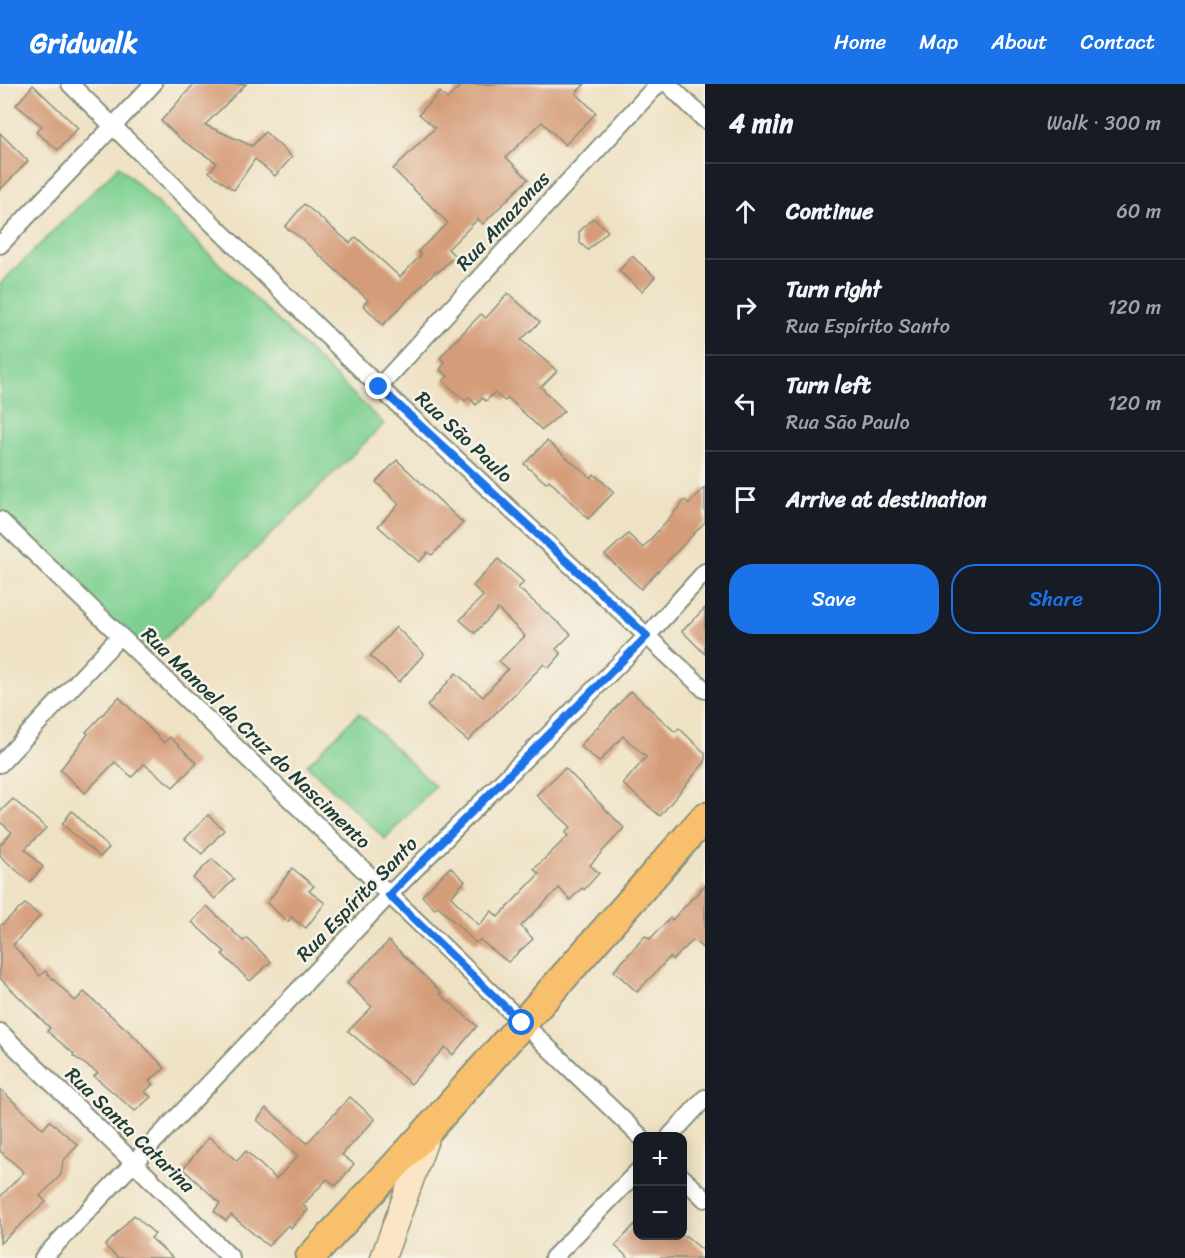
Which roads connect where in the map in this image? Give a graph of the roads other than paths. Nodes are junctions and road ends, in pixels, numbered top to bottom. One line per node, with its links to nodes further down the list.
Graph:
1 (70, 84): 6 (street, Rua São Paulo)
2 (153, 84): 6 (street)
3 (658, 84): 8 (street, Rua Amazonas)
4 (668, 84): 5 (street)
5 (705, 120)
6 (113, 126): 7 (street); 8 (street, Rua São Paulo)
7 (0, 245)
8 (379, 387): 12 (street, Rua São Paulo)
9 (0, 520): 11 (street, Rua Manoel da Cruz do Nascimento)
10 (705, 572): 12 (street, Rua Espírito Santo)
11 (120, 636): 14 (street); 16 (street, Rua Manoel da Cruz do Nascimento)
12 (647, 636): 13 (street, Rua São Paulo); 16 (street, Rua Espírito Santo)
13 (705, 690)
14 (0, 764)
15 (705, 817): 17 (highway)
16 (389, 895): 17 (street, Rua Manoel da Cruz do Nascimento); 23 (street, Rua Espírito Santo)
17 (522, 1023): 20 (highway); 21 (street, Rua Manoel da Cruz do Nascimento)
18 (0, 1032): 23 (street, Rua Santa Catarina)
19 (705, 1098): 22 (street)
20 (430, 1128): 29 (highway); 30 (main road)
21 (635, 1132)
22 (674, 1132)
23 (134, 1162): 27 (street, Rua Espírito Santo); 28 (street, Rua Santa Catarina)
24 (633, 1176): 31 (street)
25 (687, 1182): 26 (street)
26 (705, 1199)
27 (43, 1258)
28 (231, 1258)
29 (310, 1258)
30 (383, 1258)
31 (553, 1258)

